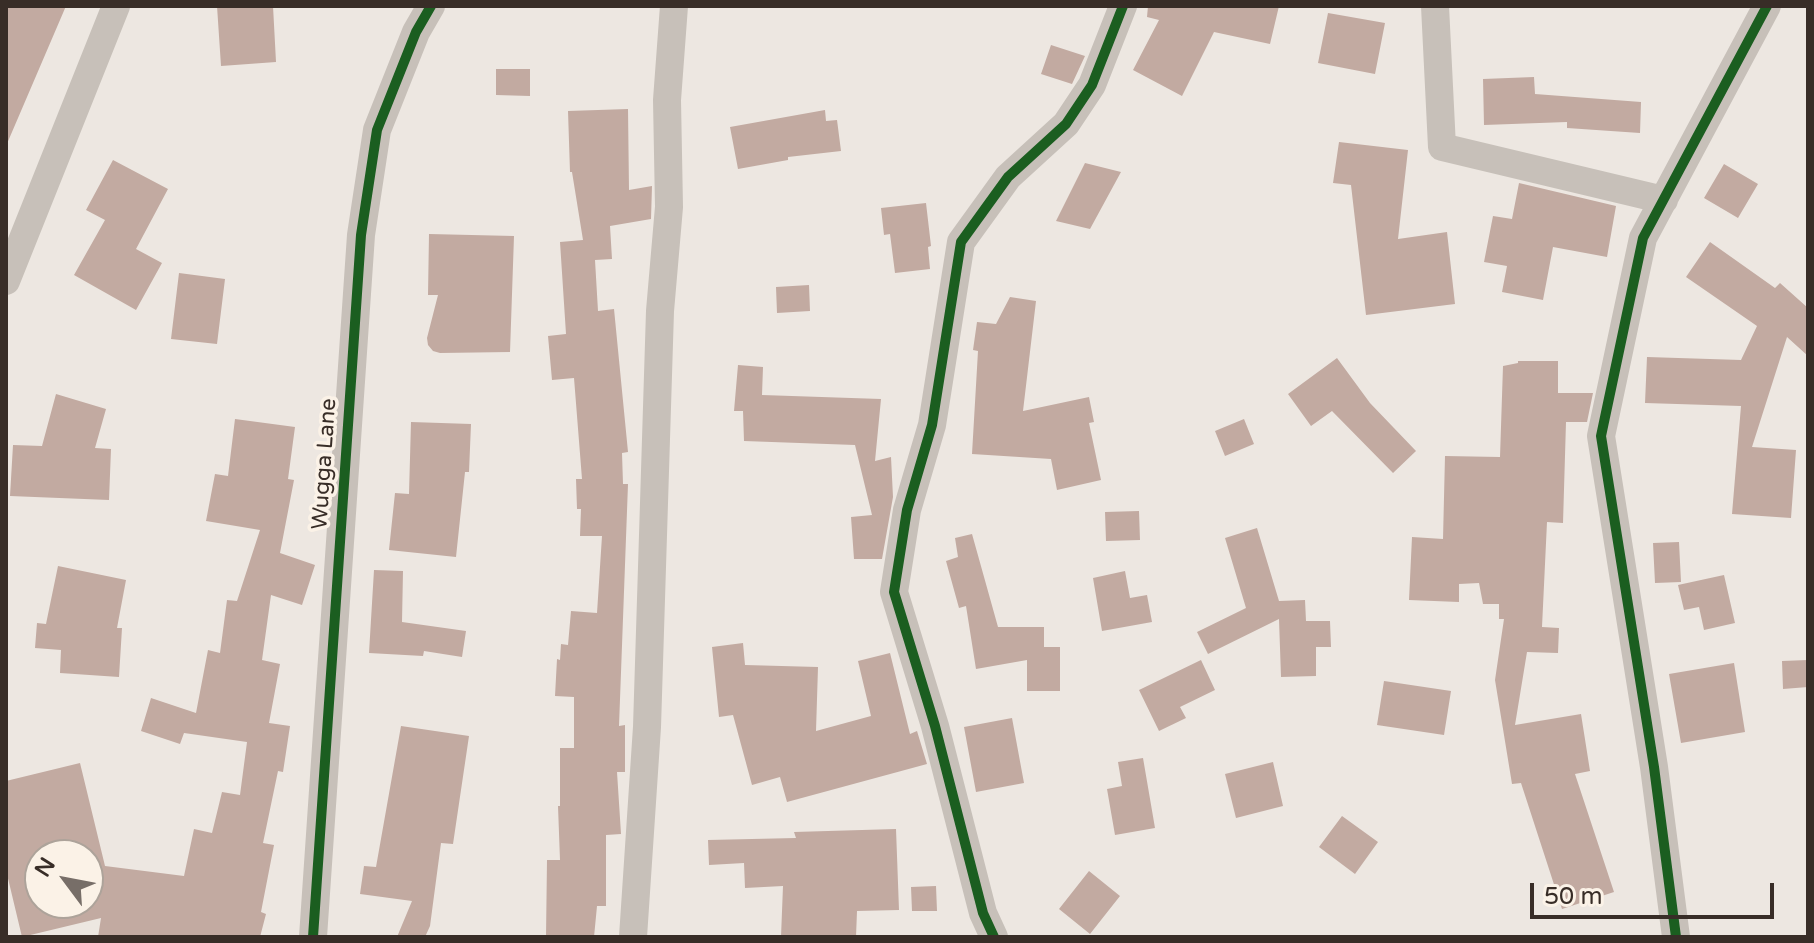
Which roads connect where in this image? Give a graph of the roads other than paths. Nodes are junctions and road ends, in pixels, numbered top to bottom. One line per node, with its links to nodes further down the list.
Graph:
1 (116, 6): 8 (street)
2 (431, 6): 9 (street, Wugga Lane)
3 (674, 6): 10 (street)
4 (1123, 6): 11 (street)
5 (1435, 6): 7 (street)
6 (1767, 6): 7 (street)
7 (1664, 200): 12 (street)
8 (6, 281)
9 (313, 937)
10 (633, 937)
11 (994, 937)
12 (1676, 937)

